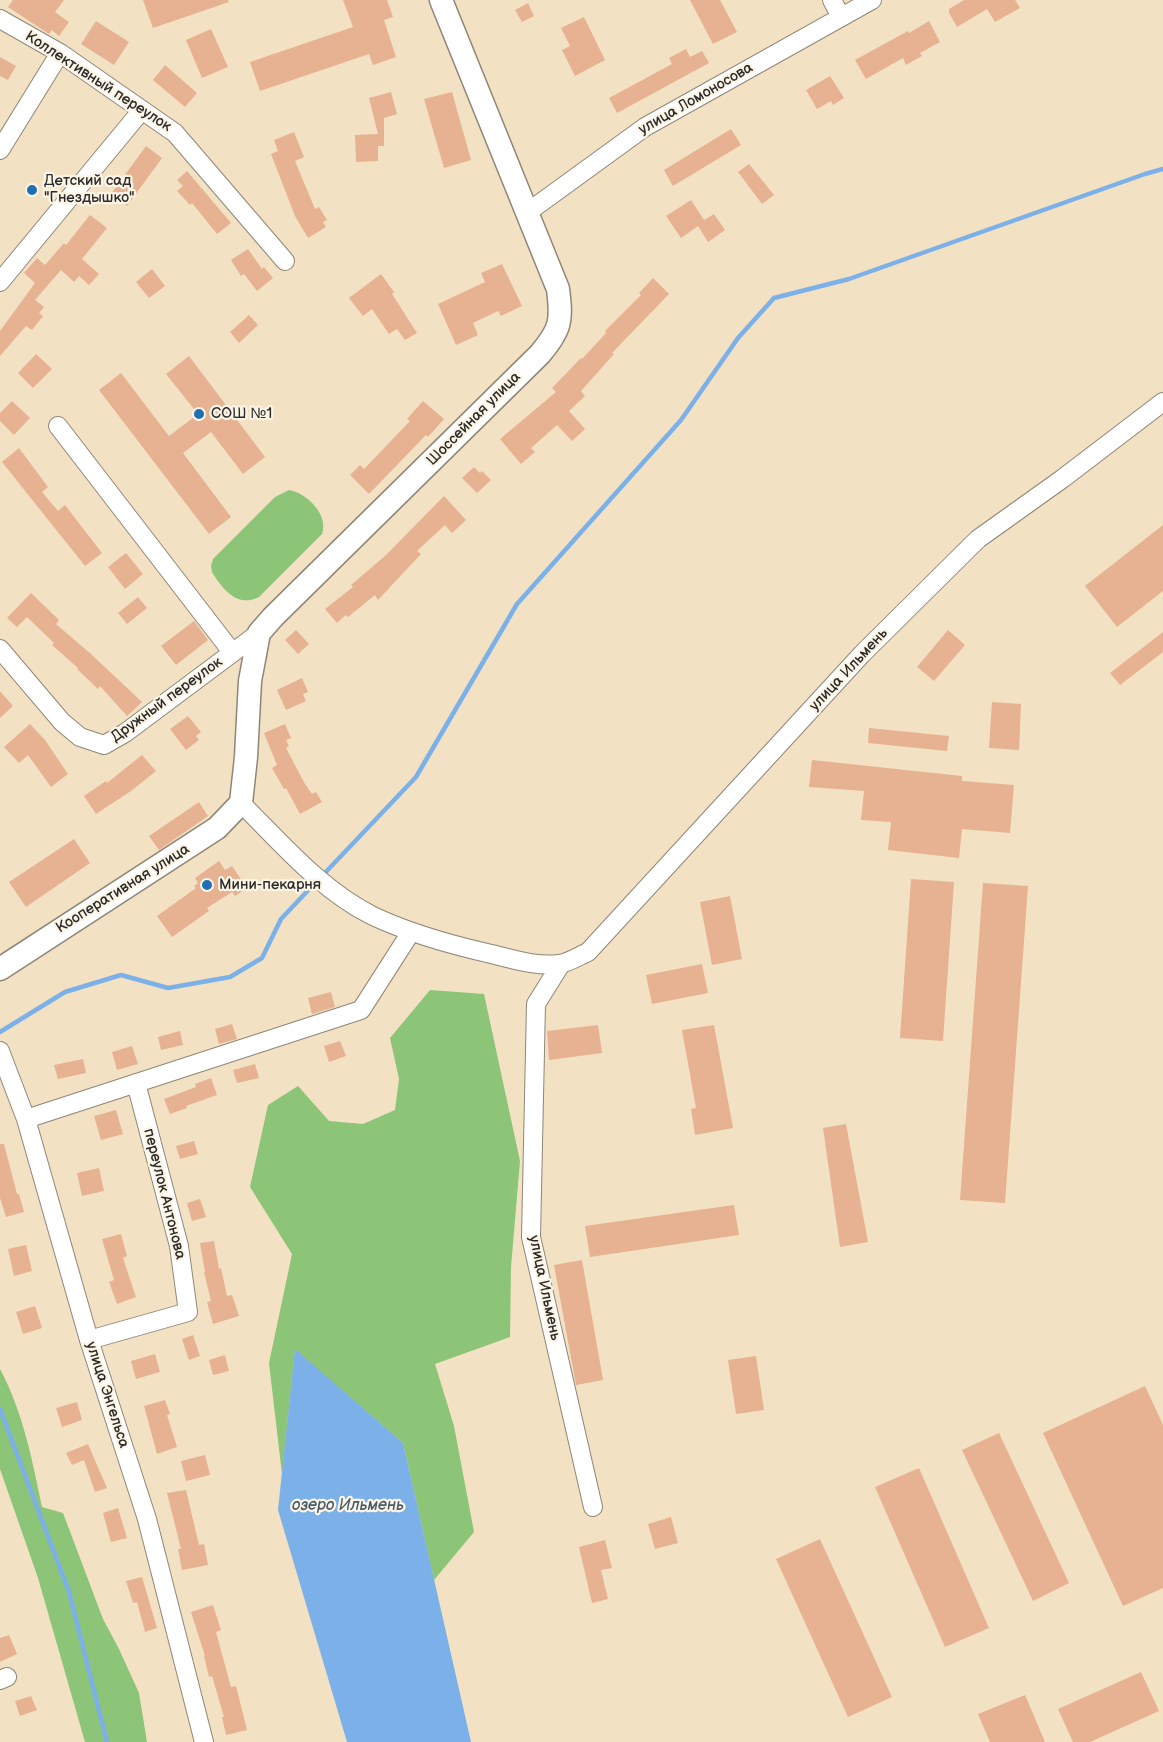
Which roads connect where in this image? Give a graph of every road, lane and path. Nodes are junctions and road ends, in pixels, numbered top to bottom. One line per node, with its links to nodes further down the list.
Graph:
1 (441, 0): 9 (street, Шоссейная улица)
2 (832, 0): 4 (street)
3 (872, 0): 4 (street, улица Ломоносова)
4 (841, 17): 9 (street, улица Ломоносова)
5 (0, 19): 6 (street, Коллективный переулок)
6 (60, 53): 7 (street, Коллективный переулок); 8 (street)
7 (142, 110): 10 (street, Коллективный переулок); 11 (street)
8 (0, 150)
9 (528, 212): 14 (street, Шоссейная улица)
10 (285, 261)
11 (0, 282)
12 (1163, 402): 19 (street, улица Ильмень)
13 (58, 426): 16 (street)
14 (259, 633): 16 (street, Дружный переулок); 17 (street)
15 (0, 650): 16 (street, Дружный переулок)
16 (232, 652)
17 (241, 803): 18 (street, улица Ильмень); 20 (street, Кооперативная улица)
18 (411, 932): 19 (street, улица Ильмень); 22 (street)
19 (561, 964): 25 (street, улица Ильмень)
20 (0, 969)
21 (0, 1051): 23 (street, улица Энгельса)
22 (136, 1083): 23 (street); 24 (street, переулок Антонова)
23 (26, 1119): 24 (street, улица Энгельса)
24 (89, 1340): 26 (street, улица Энгельса)
25 (593, 1507)
26 (204, 1742)

